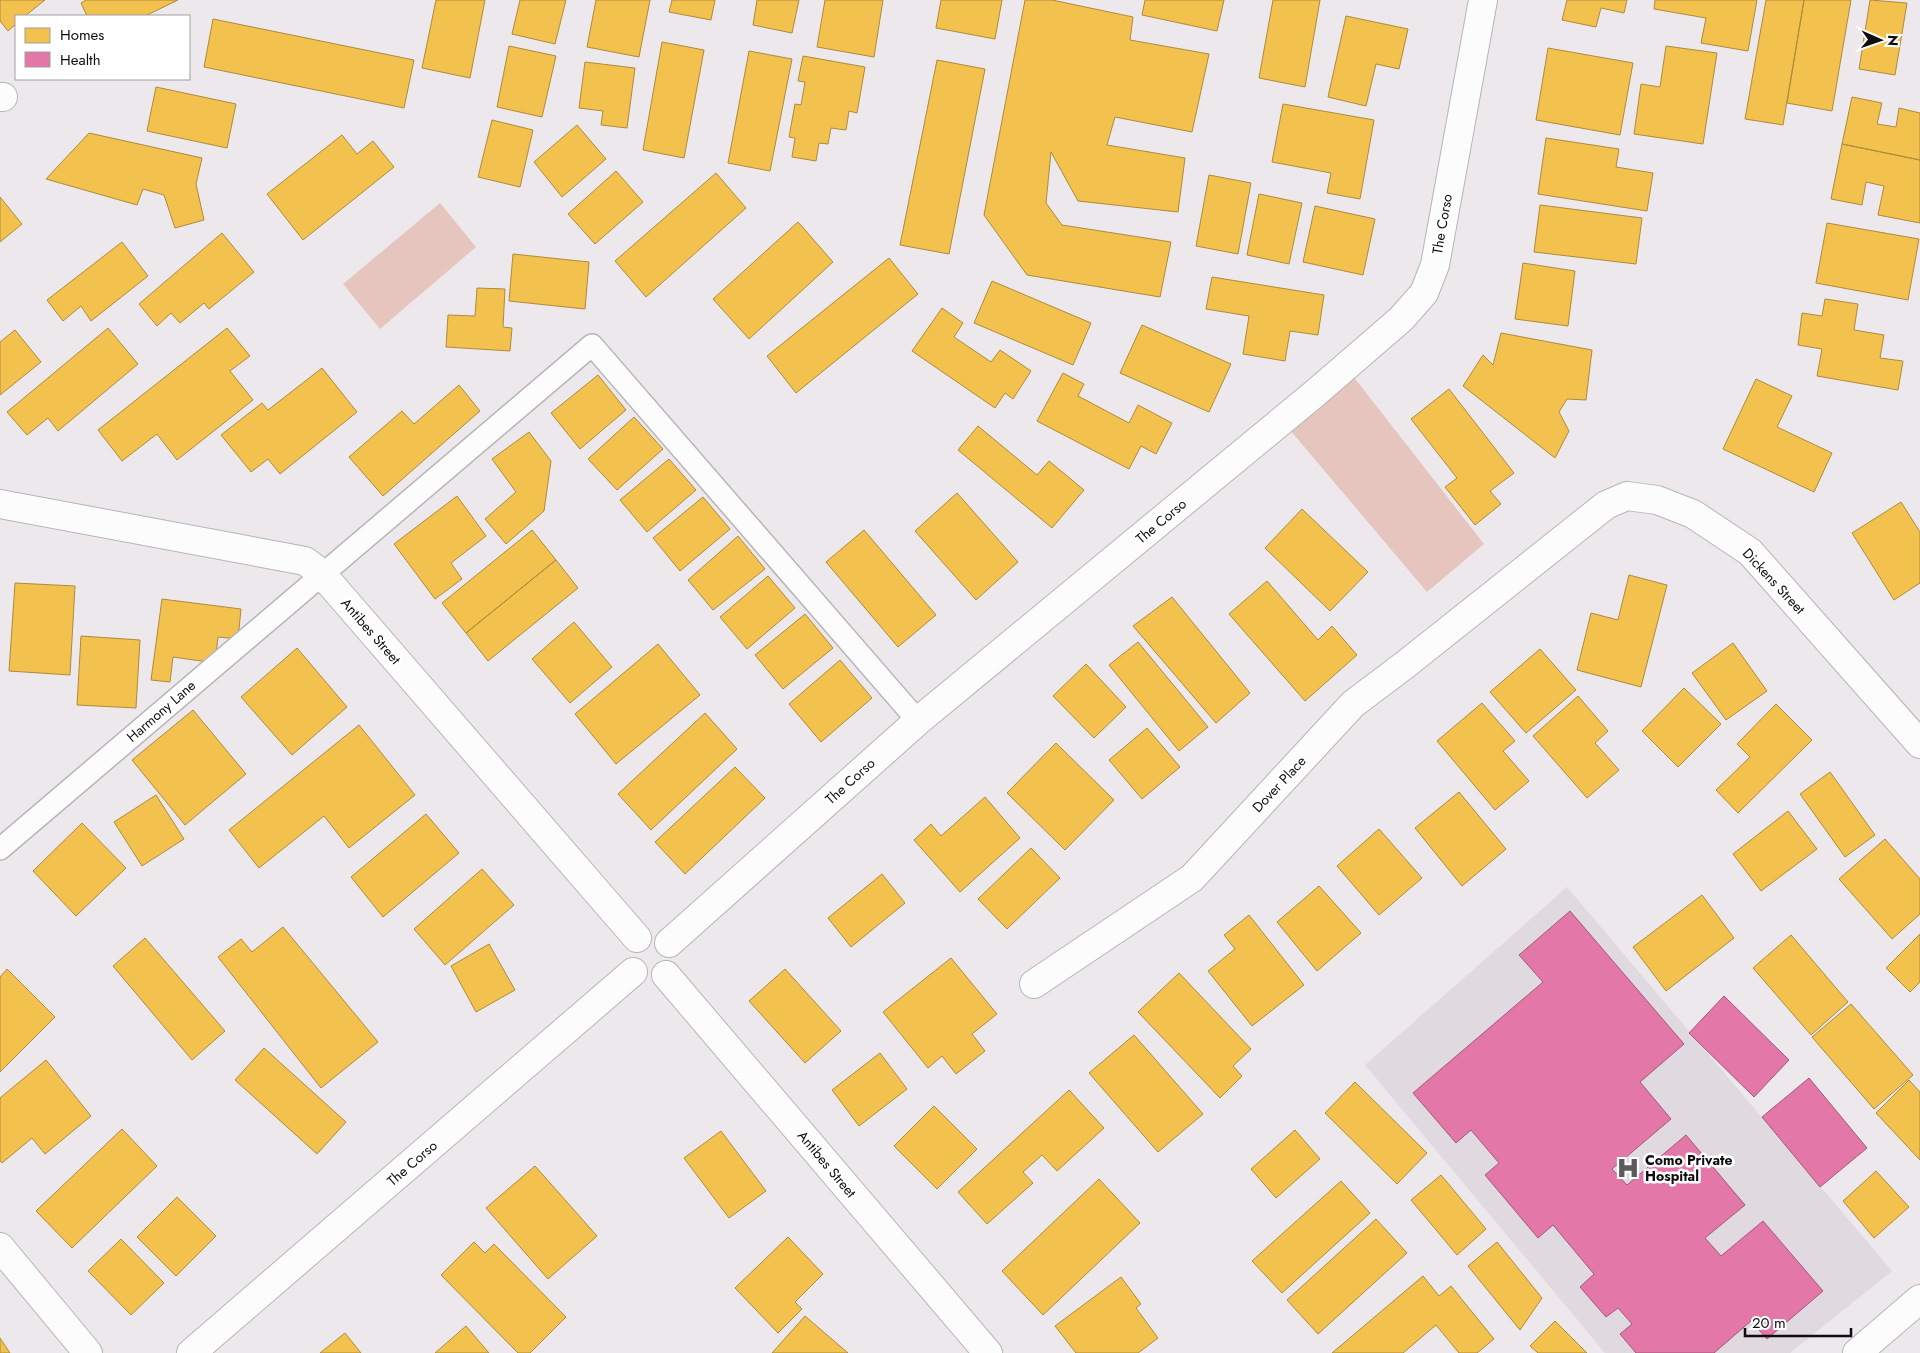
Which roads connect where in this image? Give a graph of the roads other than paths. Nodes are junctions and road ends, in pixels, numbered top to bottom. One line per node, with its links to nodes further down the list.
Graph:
1 (1483, 0): 5 (street, The Corso)
2 (0, 504): 3 (street, Antibes Street)
3 (321, 573): 5 (lane, Harmony Lane); 7 (lane, Harmony Lane); 8 (street, Antibes Street)
4 (1518, 574): 6 (street, Dickens Street); 12 (street, Dover Place)
5 (918, 721): 9 (street, The Corso)
6 (1920, 744)
7 (0, 849)
8 (638, 938): 9 (street); 10 (street)
9 (669, 943): 11 (street)
10 (633, 972): 11 (street); 16 (street, The Corso)
11 (666, 975): 17 (street, Antibes Street)
12 (1034, 984)
13 (0, 1247): 15 (street)
14 (1920, 1299): 18 (street)
15 (88, 1353)
16 (191, 1353)
17 (988, 1353)
18 (1857, 1353)

